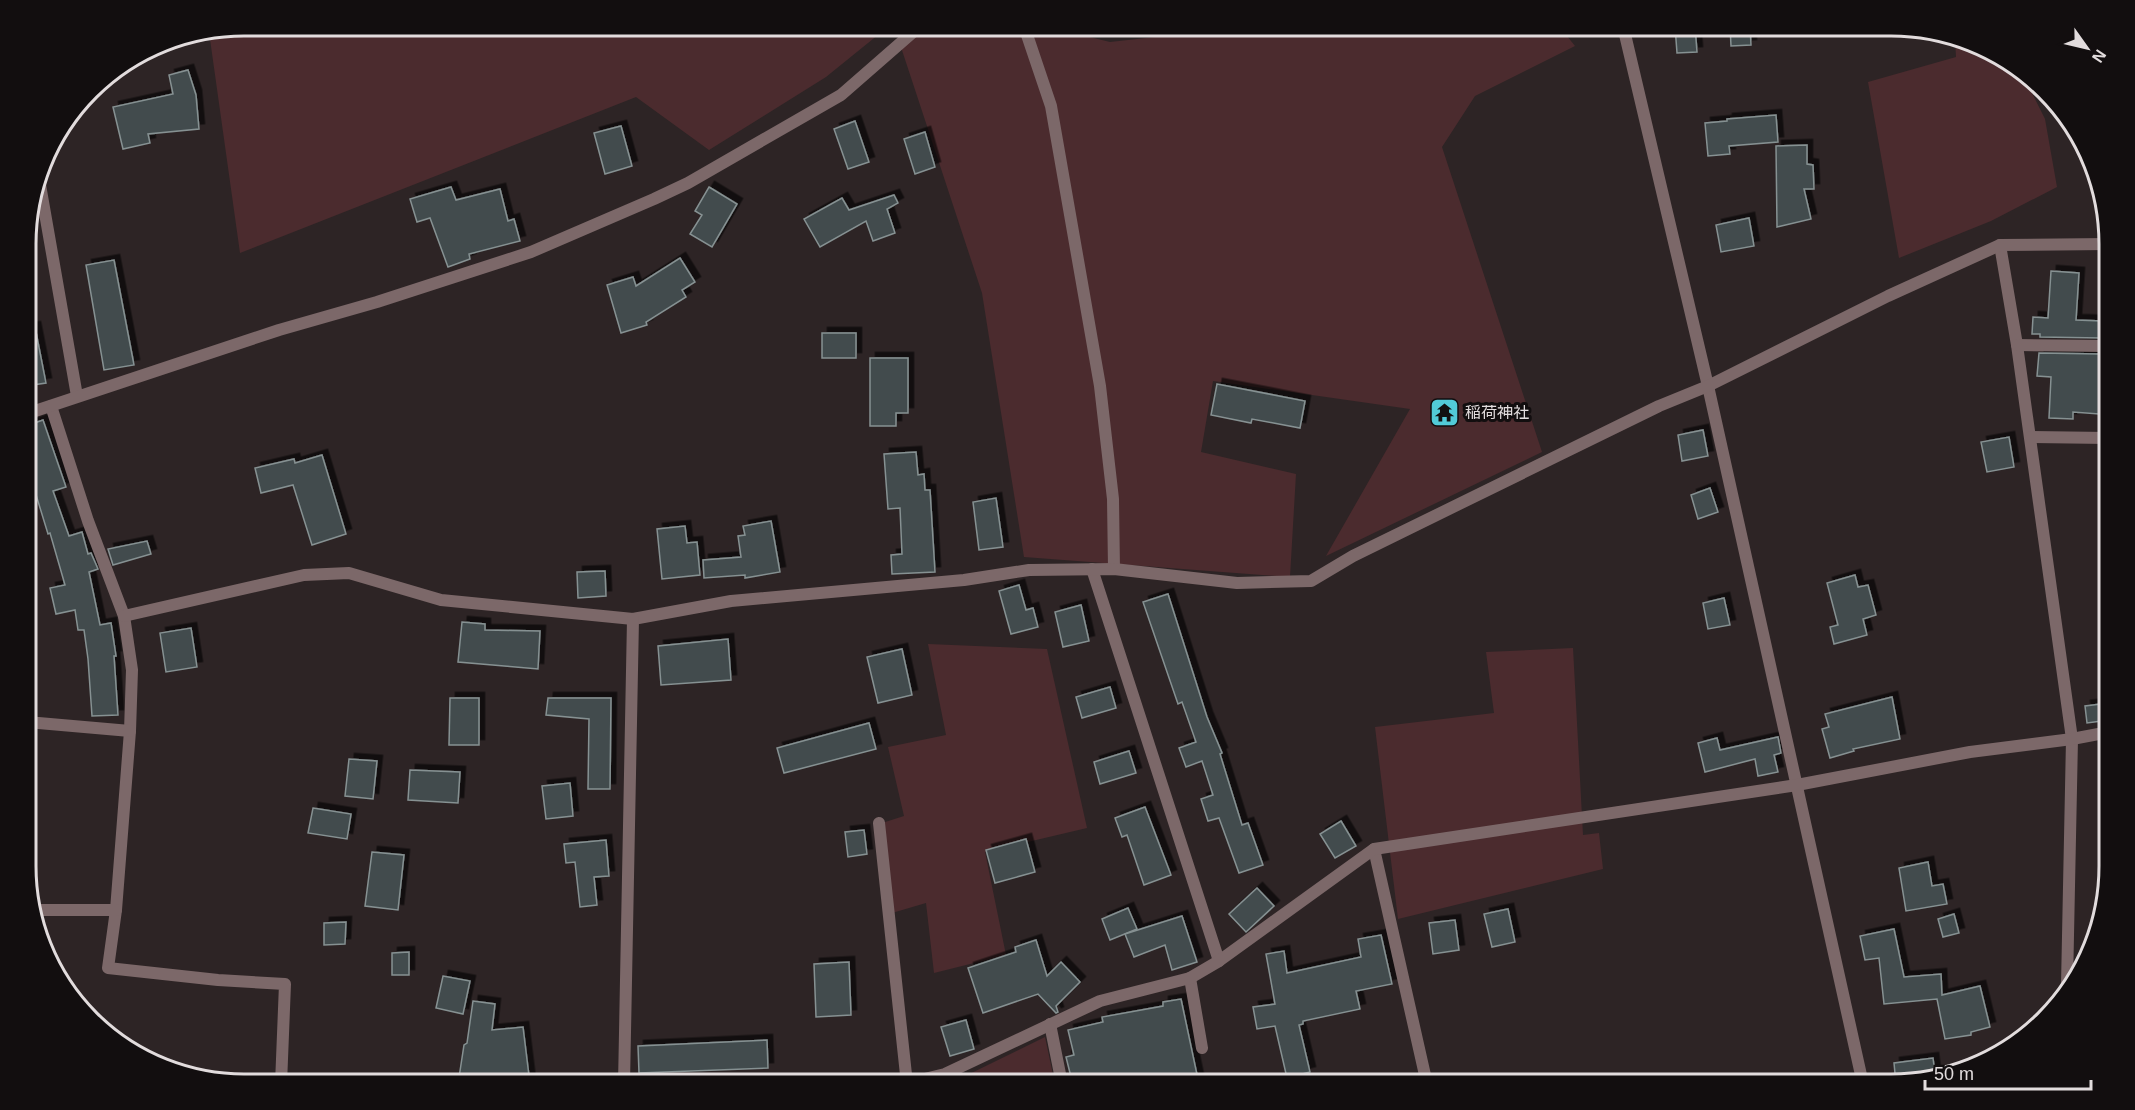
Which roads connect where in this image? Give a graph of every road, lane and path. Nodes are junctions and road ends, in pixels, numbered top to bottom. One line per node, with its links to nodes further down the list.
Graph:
1 (909, 36): 10 (street)
2 (1027, 36): 16 (street)
3 (1625, 36): 9 (street)
4 (42, 196): 10 (street)
5 (2099, 244): 6 (street)
6 (2000, 245): 7 (street); 9 (street)
7 (2017, 345): 8 (street); 13 (street)
8 (2099, 346)
9 (1708, 386): 16 (street); 23 (street)
10 (77, 396): 11 (street)
11 (51, 406): 12 (street); 17 (street)
12 (36, 411)
13 (2031, 437): 14 (street); 22 (street)
14 (2099, 438)
15 (1092, 569): 16 (street); 18 (street); 28 (street)
16 (1114, 569)
17 (124, 616): 18 (street); 20 (street)
18 (633, 619): 34 (street)
19 (36, 723): 20 (street)
20 (130, 731): 27 (street)
21 (2099, 734): 22 (street)
22 (2072, 739): 23 (street); 29 (street)
23 (1797, 785): 25 (street); 39 (street)
24 (879, 822): 35 (street)
25 (1374, 849): 28 (street); 38 (street)
26 (41, 910): 27 (street)
27 (116, 910): 33 (street)
28 (1219, 961): 30 (street)
29 (2067, 977)
30 (1190, 978): 31 (street); 32 (street)
31 (1050, 1024): 36 (street); 37 (street)
32 (1202, 1048)
33 (281, 1074)
34 (624, 1074)
35 (905, 1074)
36 (945, 1074)
37 (1060, 1074)
38 (1425, 1074)
39 (1861, 1074)

